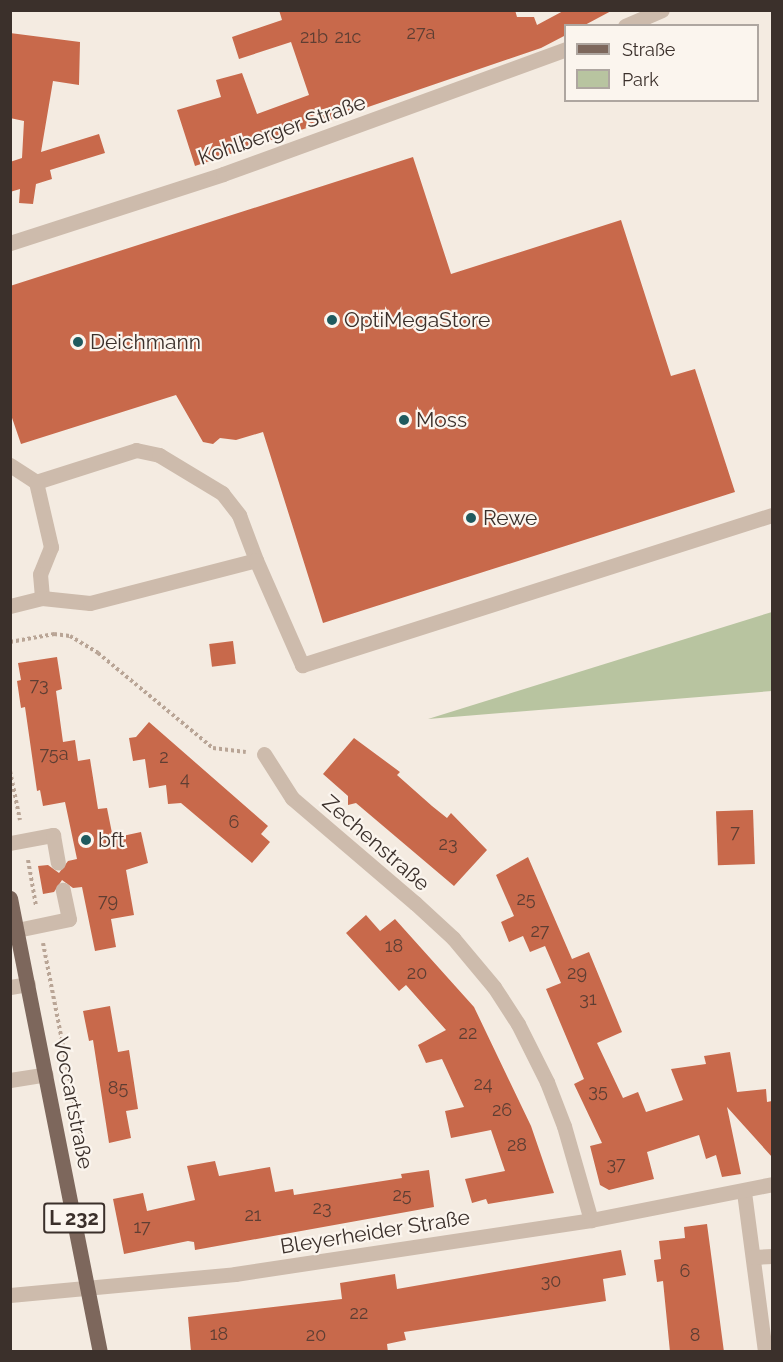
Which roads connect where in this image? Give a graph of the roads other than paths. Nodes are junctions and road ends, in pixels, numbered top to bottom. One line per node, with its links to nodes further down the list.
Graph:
1 (662, 10): 2 (street)
2 (630, 24)
3 (564, 50): 4 (street, Kohlberger Straße)
4 (10, 243)
5 (10, 465): 6 (street)
6 (36, 482): 8 (street); 9 (street)
7 (772, 515): 8 (street)
8 (256, 560): 9 (street)
9 (42, 598): 10 (street)
10 (10, 606)
11 (264, 754): 23 (street, Zechenstraße)
12 (17, 842): 13 (street)
13 (58, 863)
14 (63, 890): 16 (street)
15 (10, 898): 16 (main road, Voccartstraße / L 232)
16 (17, 930): 17 (main road, Voccartstraße / L 232)
17 (28, 984): 18 (street); 19 (main road, Voccartstraße / L 232)
18 (10, 987)
19 (46, 1074): 20 (street); 26 (main road, Voccartstraße / L 232)
20 (10, 1080)
21 (772, 1184): 22 (street, Bleyerheider Straße)
22 (744, 1192): 23 (street, Bleyerheider Straße); 25 (street)
23 (591, 1220): 26 (street, Bleyerheider Straße)
24 (772, 1256): 25 (street)
25 (753, 1257): 29 (street)
26 (88, 1290): 27 (street, Bleyerheider Straße); 28 (main road, Voccartstraße / L 232)
27 (10, 1295)
28 (100, 1352)
29 (765, 1352)

